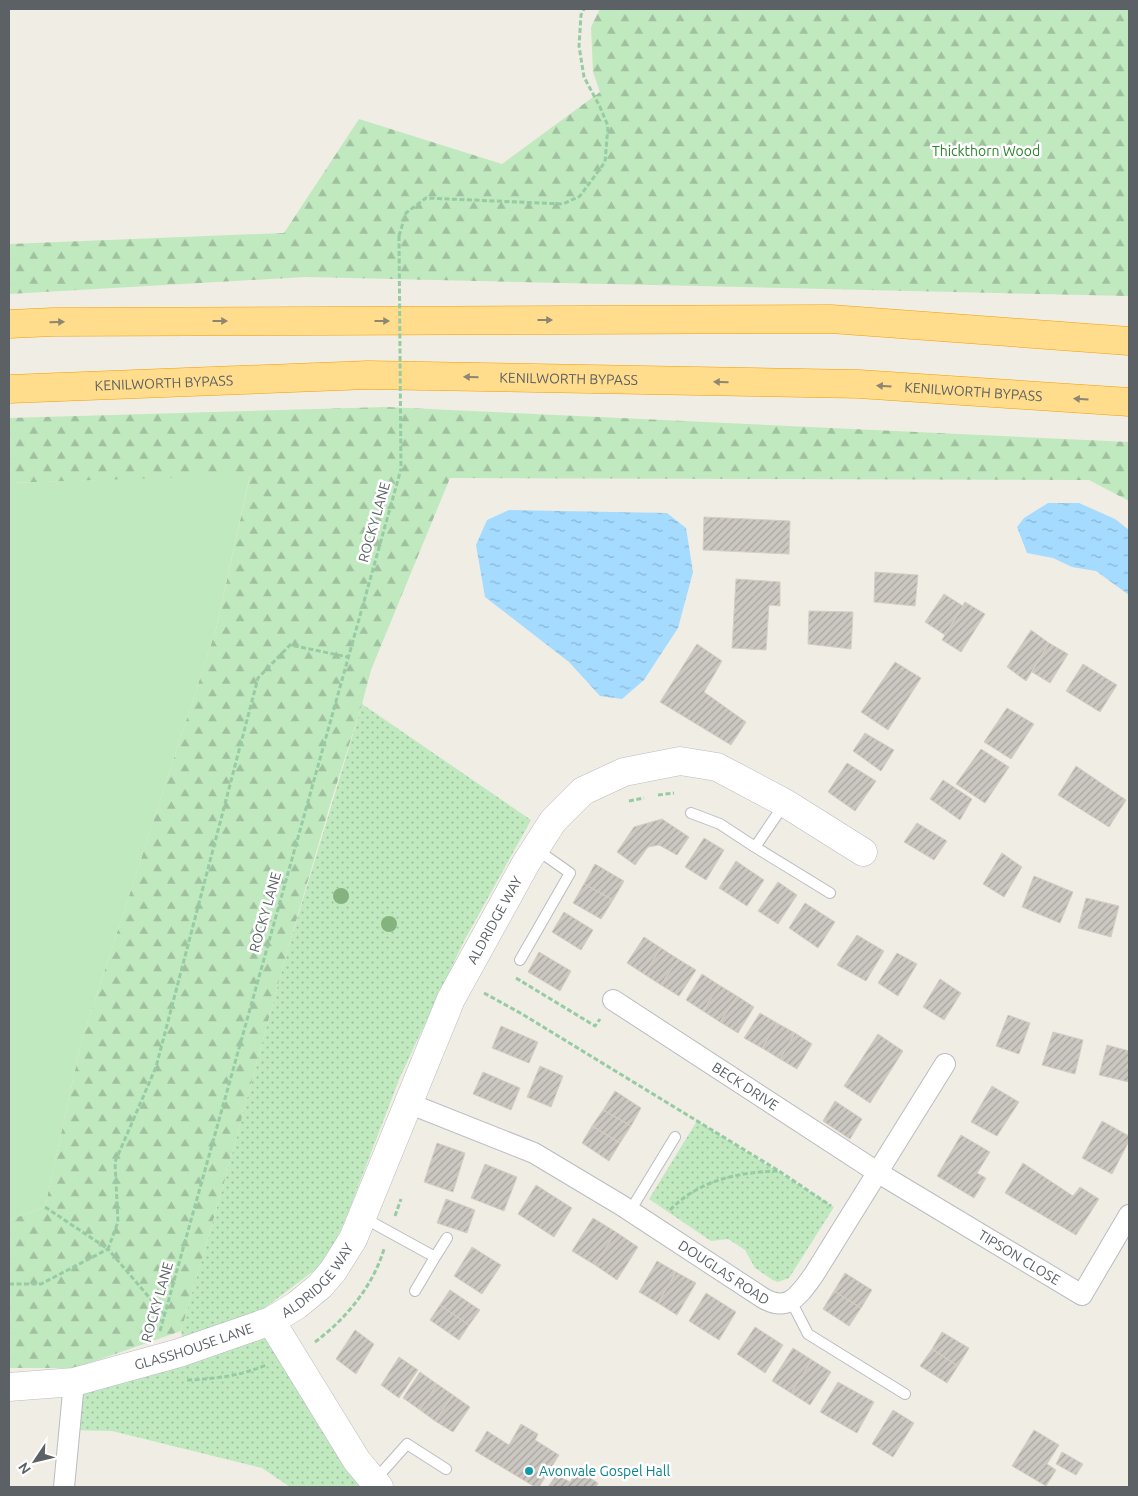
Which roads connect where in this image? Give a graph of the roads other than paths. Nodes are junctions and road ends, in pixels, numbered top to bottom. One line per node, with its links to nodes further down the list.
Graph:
1 (9, 324): 2 (highway, one-way to 2)
2 (1129, 341)
3 (9, 389): 4 (highway, KENILWORTH BYPASS, one-way to 3)
4 (1129, 402)
5 (785, 803): 7 (lane); 8 (street, ALDRIDGE WAY); 9 (street, ALDRIDGE WAY)
6 (690, 813): 7 (lane)
7 (755, 847): 10 (lane)
8 (535, 848): 11 (lane); 14 (street, ALDRIDGE WAY)
9 (863, 852)
10 (830, 893)
11 (520, 960)
12 (613, 1000): 16 (street, BECK DRIVE)
13 (945, 1064): 16 (street, DOUGLAS ROAD)
14 (408, 1103): 17 (street, DOUGLAS ROAD); 19 (street, ALDRIDGE WAY)
15 (675, 1137): 17 (lane)
16 (877, 1172): 18 (street, TIPSON CLOSE); 23 (street, DOUGLAS ROAD)
17 (630, 1211): 23 (street, DOUGLAS ROAD)
18 (1129, 1215)
19 (362, 1217): 21 (lane); 24 (street, ALDRIDGE WAY)
20 (447, 1238): 21 (lane)
21 (435, 1257): 22 (lane)
22 (414, 1292)
23 (791, 1302): 27 (lane)
24 (271, 1321): 25 (street, GLASSHOUSE LANE); 29 (street, GLASSHOUSE LANE)
25 (74, 1382): 26 (street, GLASSHOUSE LANE); 30 (street)
26 (9, 1387)
27 (905, 1394)
28 (446, 1469): 29 (lane)
29 (376, 1485)
30 (64, 1487)

